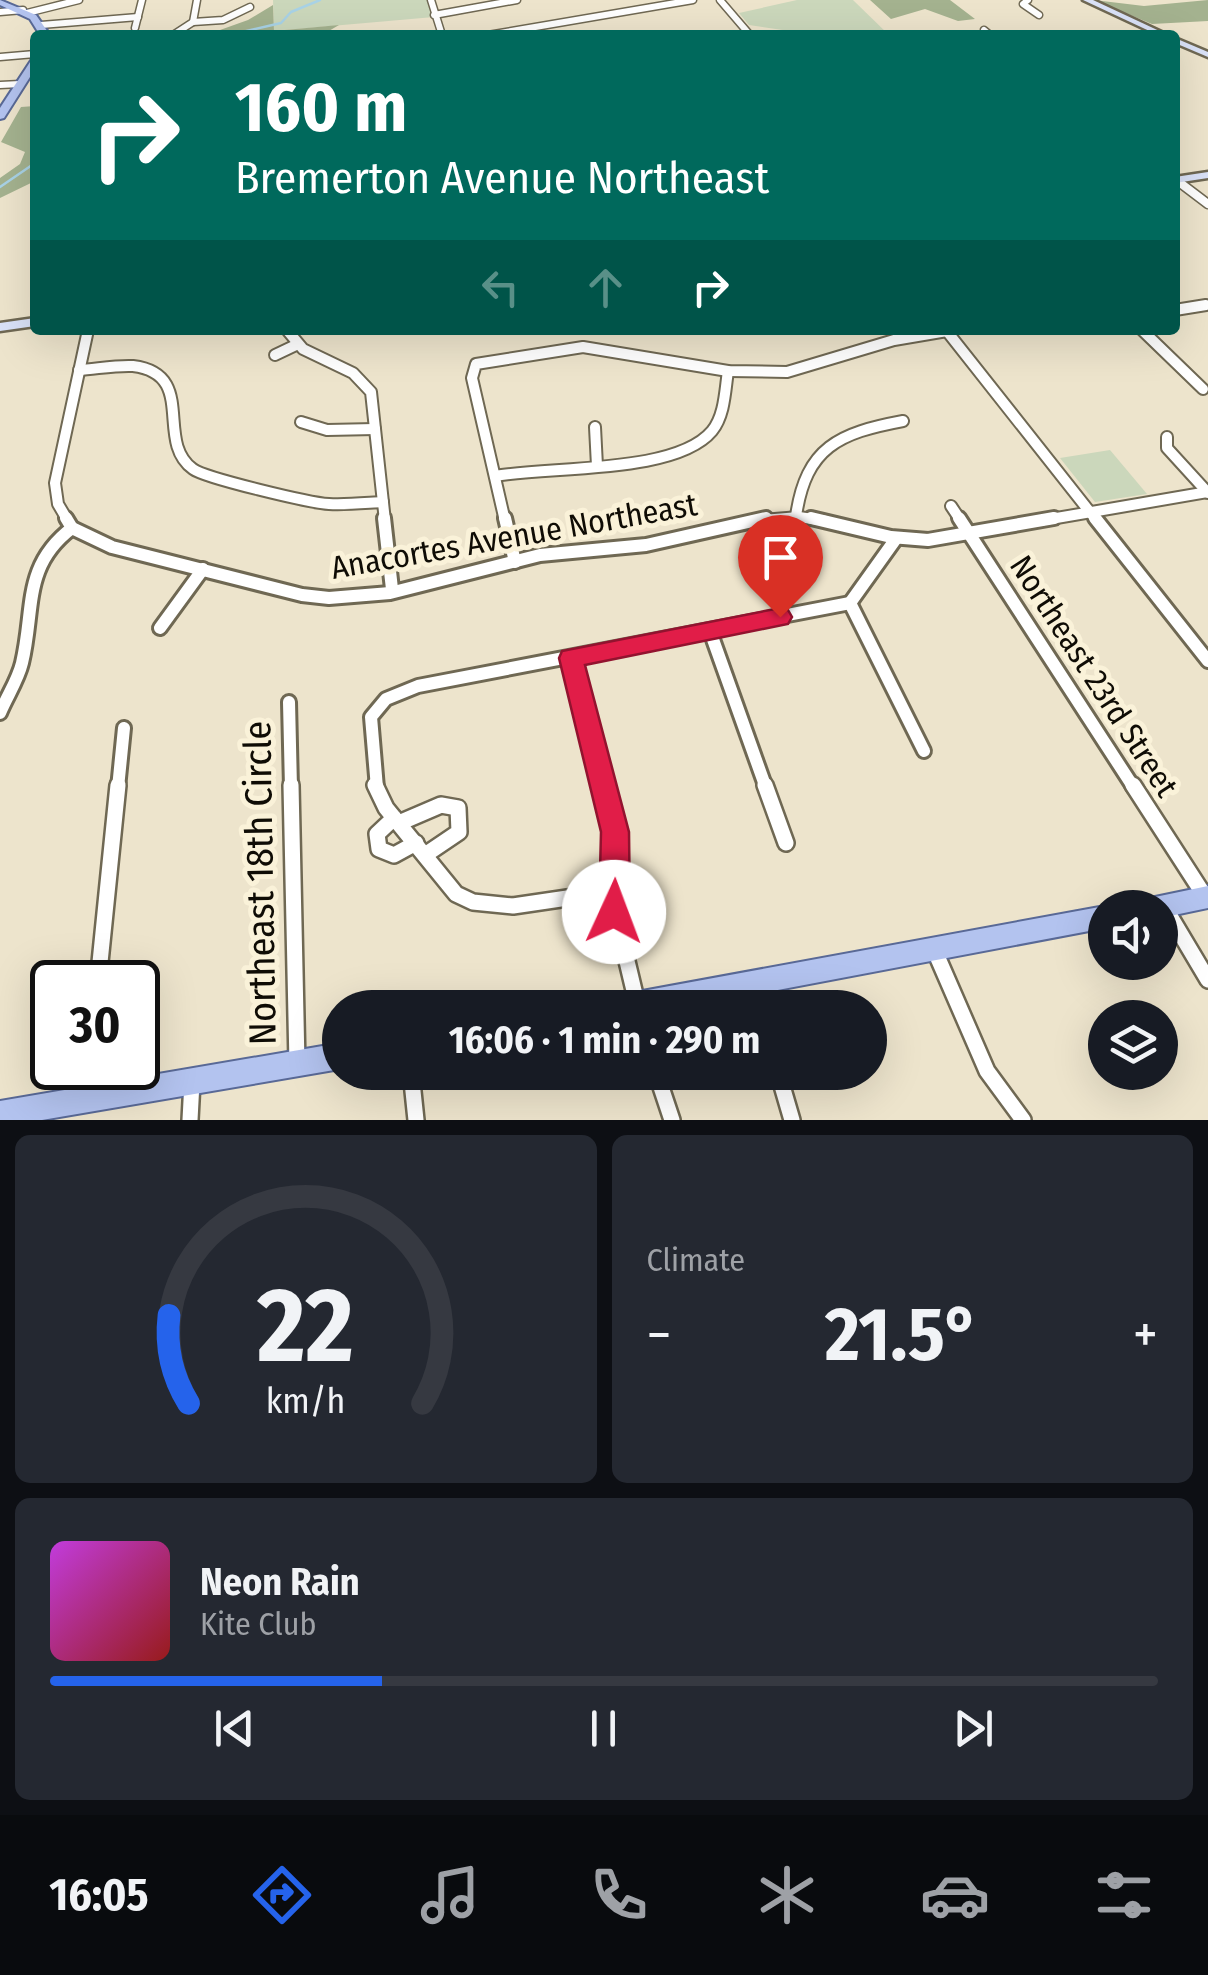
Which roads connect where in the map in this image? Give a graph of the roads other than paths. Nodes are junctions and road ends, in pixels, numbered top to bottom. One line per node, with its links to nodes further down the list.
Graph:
1 (79, 0): 13 (street)
2 (142, 0): 16 (street)
3 (198, 0): 17 (street)
4 (431, 0): 14 (street)
5 (517, 0): 14 (street)
6 (693, 0): 22 (street)
7 (720, 0): 23 (street)
8 (1087, 0): 24 (street)
9 (1025, 1): 15 (street)
10 (0, 2): 13 (main road)
11 (250, 7): 17 (street)
12 (0, 12): 13 (street)
13 (25, 12): 19 (main road)
14 (434, 15): 21 (street)
15 (1039, 15)
16 (138, 16): 18 (street); 19 (street)
17 (192, 22): 20 (street)
18 (135, 28)
19 (43, 30)
20 (180, 30)
21 (440, 30)
22 (517, 30)
23 (746, 30)
24 (1153, 30)
25 (1180, 42): 26 (street)
26 (1208, 55)
27 (0, 56): 28 (street)
28 (30, 57)
29 (26, 80): 30 (street); 31 (main road)
30 (0, 86)
31 (4, 103): 32 (main road)
32 (0, 116)
33 (1208, 176): 34 (street)
34 (1180, 179)
35 (1180, 183): 36 (street)
36 (1208, 204)
37 (1208, 305): 38 (street)
38 (1180, 309)
39 (30, 323): 40 (street)
40 (0, 327)
41 (87, 335): 48 (street)
42 (289, 335): 46 (street)
43 (923, 335): 49 (street)
44 (950, 335): 61 (street)
45 (1147, 335): 50 (street)
46 (296, 345): 47 (street); 54 (street)
47 (275, 355)
48 (79, 370): 59 (street); 63 (street)
49 (728, 371): 56 (street); 57 (street)
50 (1203, 389)
51 (903, 421): 62 (street)
52 (301, 422): 54 (street)
53 (595, 427): 56 (street)
54 (375, 428): 59 (street)
55 (1167, 436): 58 (street)
56 (597, 466): 57 (street)
57 (495, 476): 66 (street)
58 (1208, 492): 61 (street, Anacortes Avenue Northeast)
59 (383, 502): 68 (street)
60 (951, 506): 64 (street, Northeast 23rd Street)
61 (1091, 512): 64 (street, Anacortes Avenue Northeast); 73 (street)
62 (796, 516): 65 (street, Anacortes Avenue Northeast); 66 (street, Anacortes Avenue Northeast)
63 (72, 528): 67 (street, Anacortes Avenue Northeast); 75 (street)
64 (969, 534): 65 (street, Anacortes Avenue Northeast); 82 (street, Northeast 23rd Street)
65 (895, 540): 69 (street)
66 (515, 562): 68 (street, Anacortes Avenue Northeast)
67 (203, 569): 68 (street, Anacortes Avenue Northeast); 70 (street)
68 (392, 590)
69 (850, 603): 71 (street); 77 (street)
70 (160, 628)
71 (710, 631): 72 (street); 79 (street)
72 (571, 658): 78 (street); 81 (street)
73 (1208, 661)
74 (288, 702): 92 (street, Northeast 18th Circle)
75 (0, 713)
76 (124, 728): 87 (street)
77 (924, 752)
78 (396, 820): 80 (street); 80 (street); 80 (street)
79 (786, 843)
80 (420, 849): 81 (street)
81 (615, 890): 89 (street)
82 (1207, 898): 83 (main road)
83 (1178, 904)
84 (1088, 920): 86 (main road)
85 (1178, 934): 88 (street)
86 (934, 949): 90 (main road); 104 (street)
87 (100, 960)
88 (1208, 980)
89 (627, 990)
90 (774, 990)
91 (322, 1059): 92 (main road)
92 (297, 1064): 93 (main road)
93 (192, 1082): 98 (main road); 100 (street)
94 (87, 1090): 98 (street)
95 (413, 1090): 101 (street)
96 (662, 1090): 102 (street)
97 (783, 1090): 103 (street)
98 (86, 1100): 99 (main road)
99 (0, 1114)
100 (190, 1120)
101 (416, 1120)
102 (672, 1120)
103 (792, 1120)
104 (1023, 1120)

